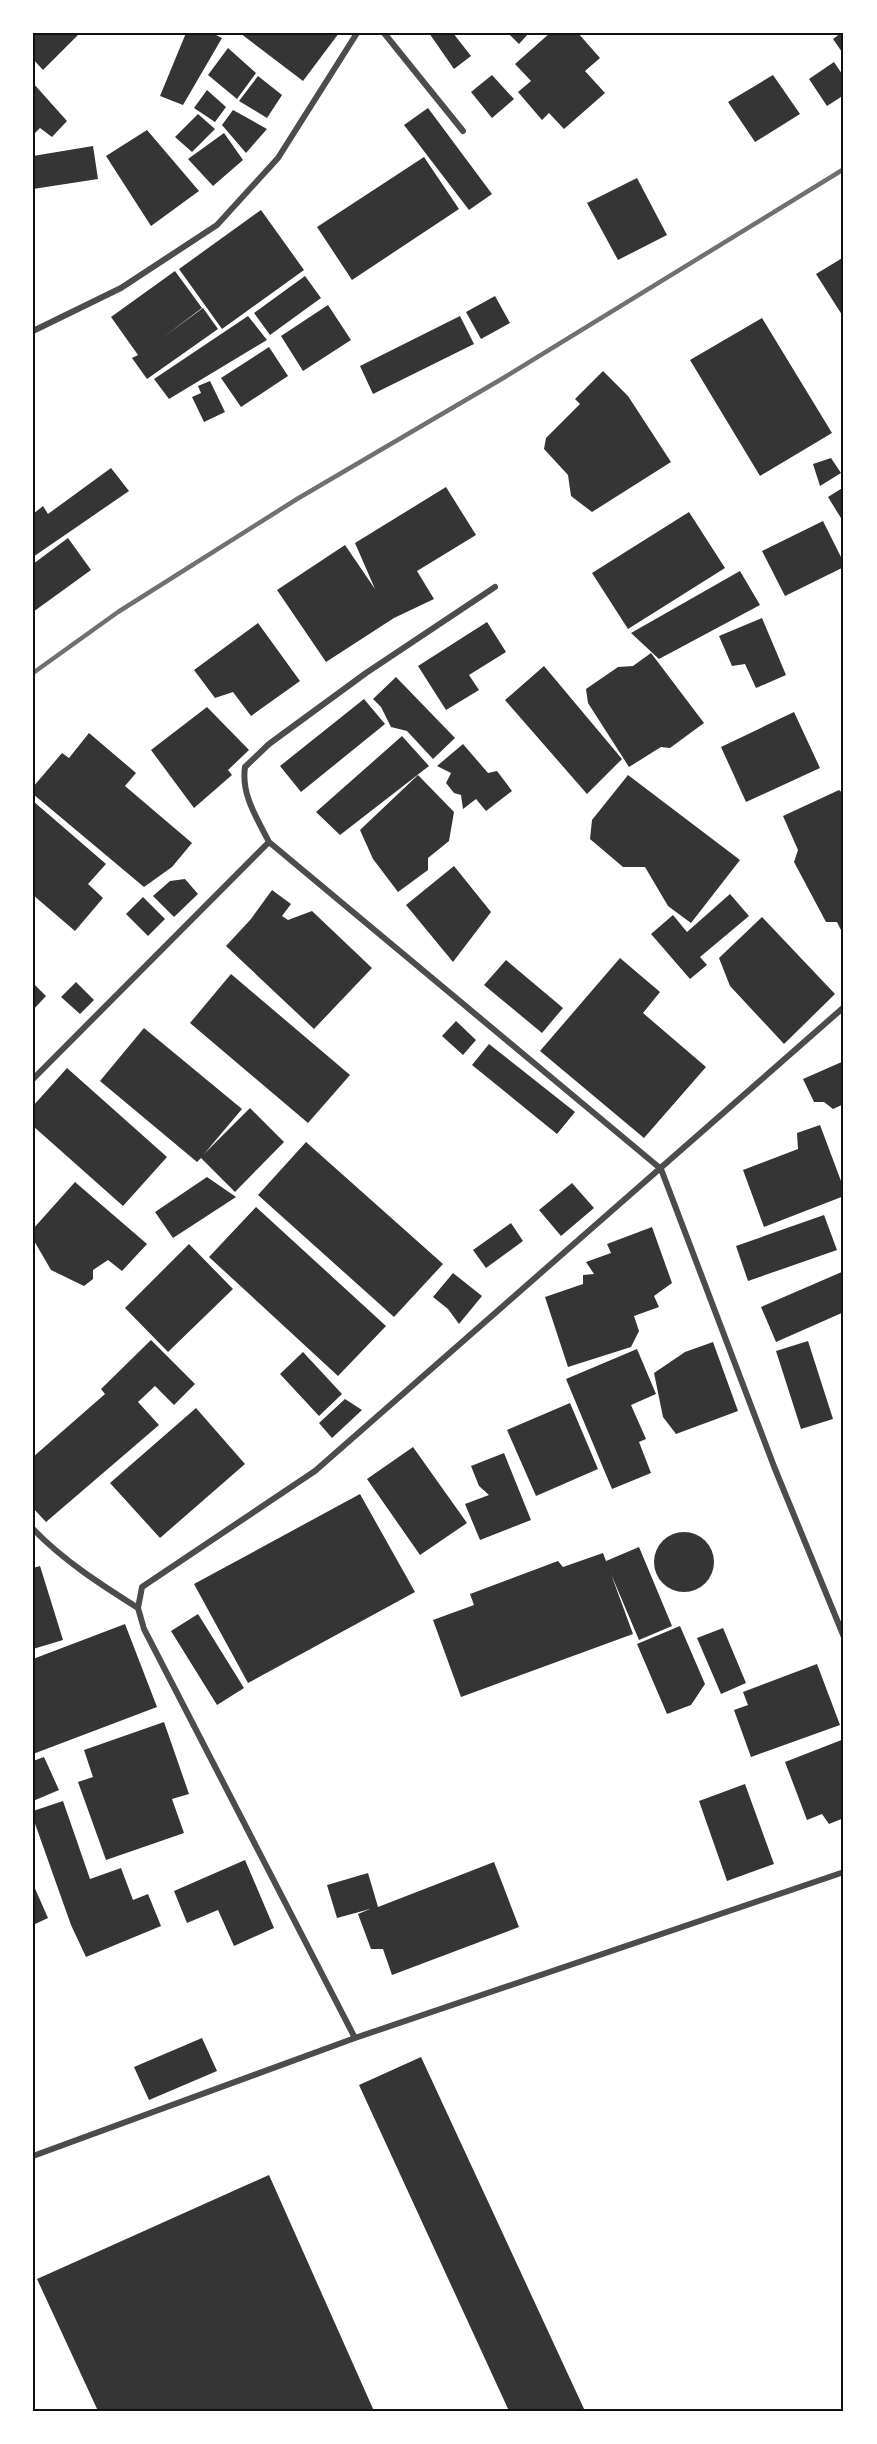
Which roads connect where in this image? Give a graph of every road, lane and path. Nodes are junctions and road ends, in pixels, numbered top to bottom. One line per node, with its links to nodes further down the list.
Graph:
1 (357, 33): 4 (street)
2 (384, 33): 3 (street)
3 (463, 131)
4 (33, 331)
5 (495, 587): 6 (street)
6 (269, 842): 8 (street); 9 (street)
7 (844, 1007): 9 (street)
8 (33, 1079)
9 (661, 1169): 11 (street); 12 (street)
10 (33, 1529): 11 (street)
11 (138, 1608): 14 (street)
12 (844, 1637)
13 (844, 1872): 14 (street)
14 (355, 2038): 15 (street)
15 (33, 2156)

